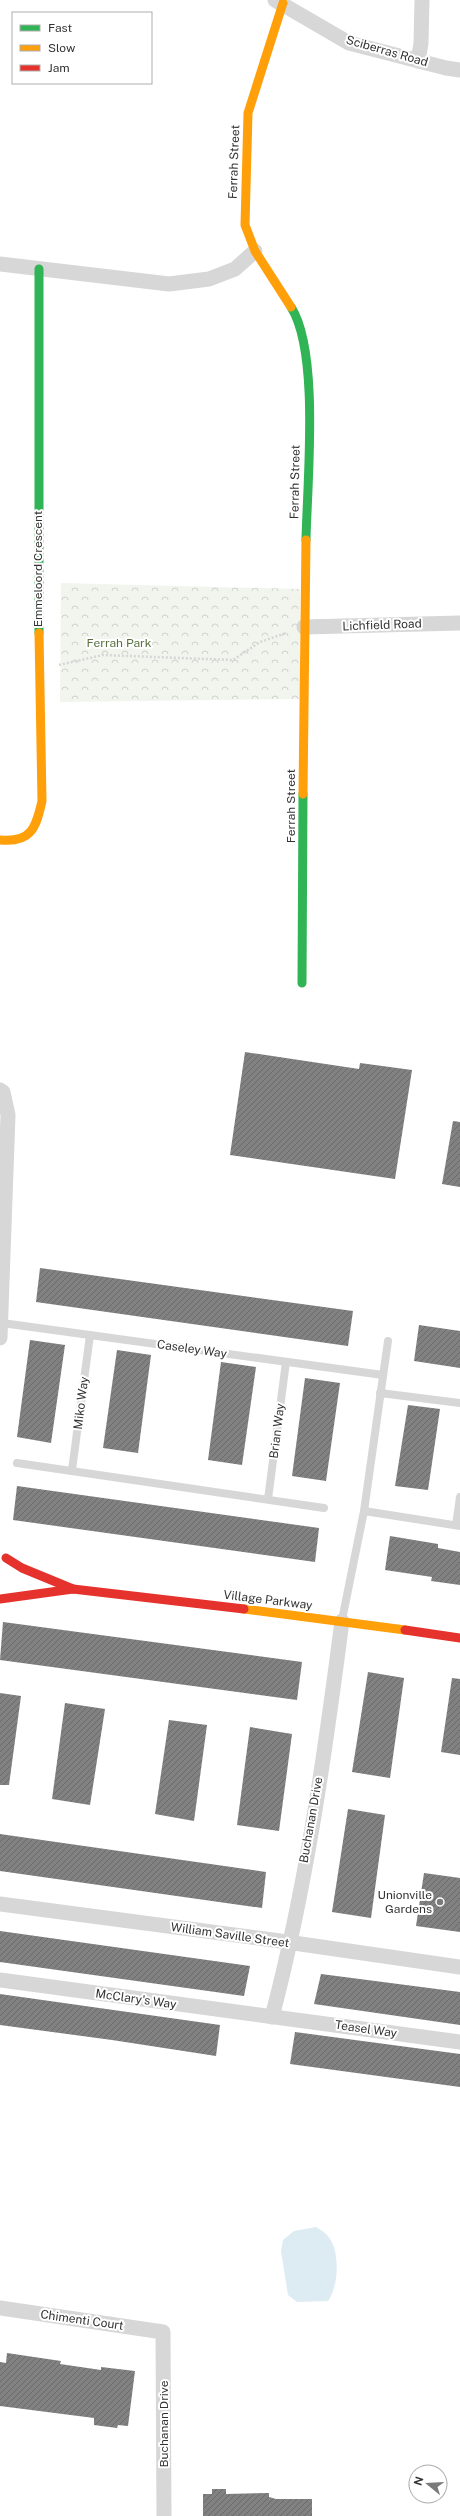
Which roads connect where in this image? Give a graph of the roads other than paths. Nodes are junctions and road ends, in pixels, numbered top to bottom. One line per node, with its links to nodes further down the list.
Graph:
1 (422, 0): 3 (street)
2 (279, 2): 3 (street, Sciberras Road); 5 (street, Ferrah Street)
3 (418, 61): 4 (street, Sciberras Road)
4 (460, 70)
5 (255, 251): 7 (street); 9 (street, Ferrah Street)
6 (0, 264): 7 (street)
7 (39, 269): 10 (street, Emmeloord Crescent)
8 (460, 623): 9 (street, Lichfield Road)
9 (304, 627): 11 (street, Ferrah Street)
10 (0, 840)
11 (302, 983)
12 (0, 1090): 13 (street)
13 (1, 1330): 14 (lane, Caseley Way)
14 (90, 1335): 16 (lane, Caseley Way); 21 (lane, Miko Way)
15 (388, 1340): 17 (lane)
16 (286, 1362): 17 (lane, Caseley Way); 23 (lane, Brian Way)
17 (383, 1375): 18 (lane)
18 (380, 1393): 19 (lane); 25 (lane)
19 (460, 1403)
20 (17, 1463): 21 (lane)
21 (72, 1470): 23 (lane)
22 (460, 1497): 26 (lane)
23 (268, 1499): 24 (lane)
24 (324, 1508)
25 (364, 1511): 26 (lane); 30 (lane)
26 (458, 1525)
27 (8, 1569): 28 (street, Village Parkway)
28 (73, 1590): 29 (street, Village Parkway); 30 (street, Village Parkway)
29 (1, 1596)
30 (342, 1620): 31 (street, Village Parkway); 33 (street, Buchanan Drive)
31 (460, 1638)
32 (0, 1904): 33 (street, William Saville Street)
33 (290, 1943): 34 (street, William Saville Street); 36 (street, Buchanan Drive)
34 (460, 1967)
35 (0, 1980): 36 (street, McClary's Way)
36 (272, 2017): 37 (street, Teasel Way)
37 (460, 2042)
38 (0, 2308): 39 (street, Chimenti Court)
39 (163, 2332): 40 (street, Buchanan Drive)
40 (164, 2516)

